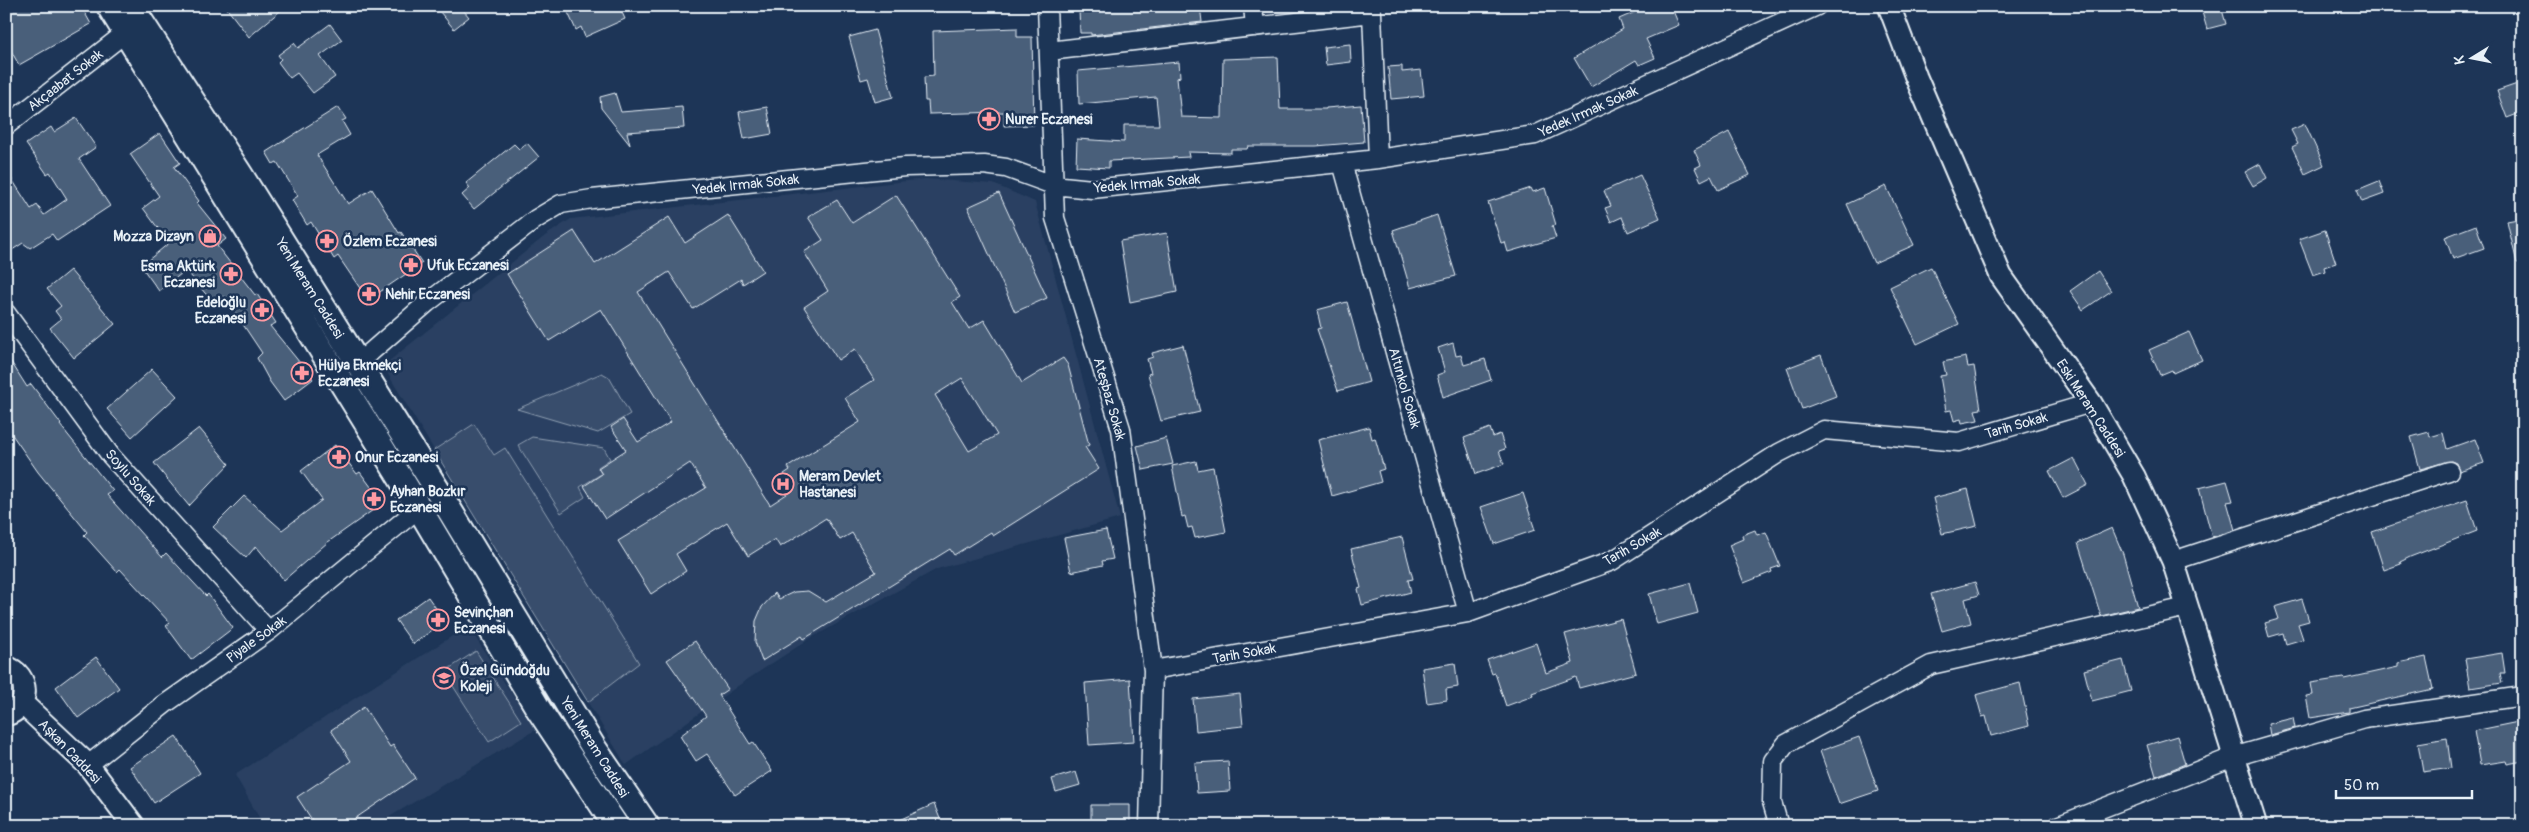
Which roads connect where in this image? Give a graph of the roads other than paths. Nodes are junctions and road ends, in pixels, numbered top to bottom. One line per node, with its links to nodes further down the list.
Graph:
1 (109, 6): 8 (main road, Yeni Meram Caddesi)
2 (131, 6): 15 (main road, Yeni Meram Caddesi)
3 (1047, 6): 9 (street, Ateşbaz Sokak)
4 (1252, 6): 7 (street)
5 (1817, 6): 11 (street, Yedek Irmak Sokak)
6 (1889, 6): 16 (street, Eski Meram Caddesi)
7 (1255, 27): 9 (street); 11 (street)
8 (124, 34): 10 (street, Akçaabat Sokak); 18 (main road, Yeni Meram Caddesi)
9 (1049, 51): 13 (street, Ateşbaz Sokak)
10 (6, 126)
11 (1378, 159): 12 (street, Yedek Irmak Sokak)
12 (1342, 163): 13 (street, Yedek Irmak Sokak); 21 (street, Altınkol Sokak)
13 (1053, 185): 15 (street, Yedek Irmak Sokak); 24 (street, Ateşbaz Sokak)
14 (6, 313): 22 (street, Soylu Sokak)
15 (357, 364): 31 (main road, Yeni Meram Caddesi)
16 (2091, 403): 19 (street, Eski Meram Caddesi); 21 (street, Tarih Sokak)
17 (2449, 471): 19 (street)
18 (419, 508): 22 (street, Piyale Sokak); 30 (main road, Yeni Meram Caddesi)
19 (2173, 561): 20 (street, Eski Meram Caddesi)
20 (2187, 607): 27 (street, Eski Meram Caddesi); 33 (street)
21 (1468, 613): 24 (street, Tarih Sokak)
22 (269, 631): 28 (street, Piyale Sokak)
23 (7, 666): 26 (street)
24 (1153, 670): 32 (street, Ateşbaz Sokak)
25 (2523, 696): 27 (street)
26 (14, 709): 28 (street, Aşkan Caddesi)
27 (2233, 757): 34 (street); 35 (street, Eski Meram Caddesi)
28 (88, 765): 29 (street, Aşkan Caddesi)
29 (134, 826)
30 (616, 826)
31 (647, 826)
32 (1149, 826)
33 (1779, 826)
34 (2057, 826)
35 (2256, 826)

